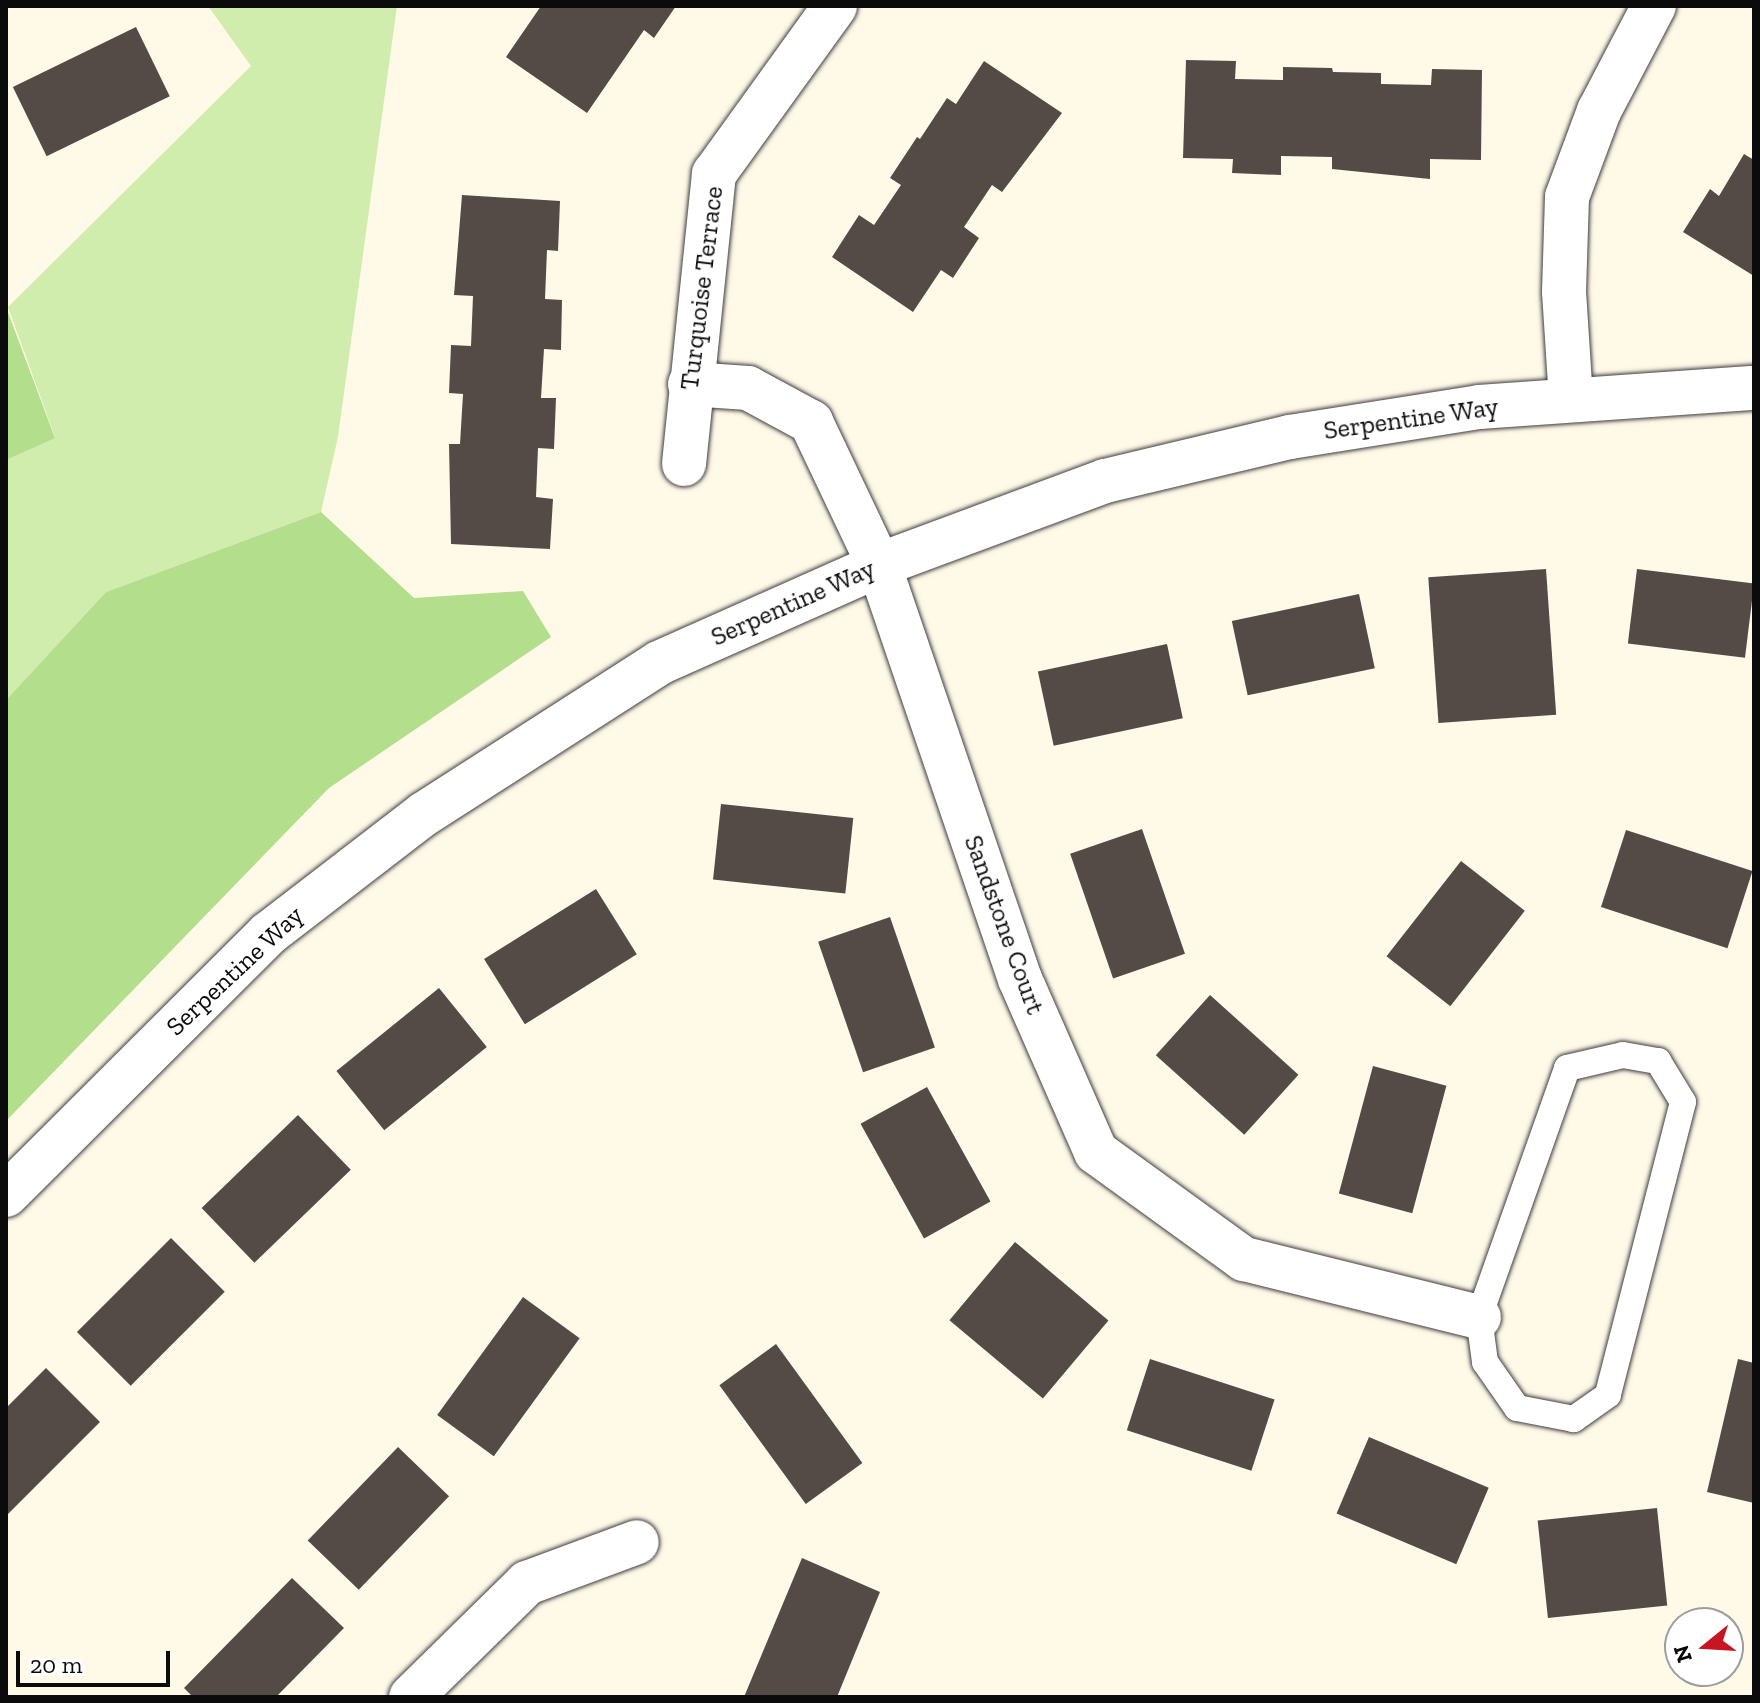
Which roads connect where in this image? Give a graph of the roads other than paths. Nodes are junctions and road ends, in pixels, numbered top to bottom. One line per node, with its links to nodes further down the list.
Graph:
1 (835, 6): 3 (street, Turquoise Terrace)
2 (1654, 6): 5 (street)
3 (690, 384): 6 (street, Turquoise Terrace); 7 (street, Sandstone Court)
4 (1754, 388): 5 (street, Serpentine Way)
5 (1571, 400): 7 (street, Serpentine Way)
6 (684, 464)
7 (879, 565): 8 (street, Serpentine Way); 9 (street, Sandstone Court)
8 (6, 1195)
9 (1479, 1317): 9 (lane)
10 (637, 1542): 11 (street)
11 (411, 1697)

